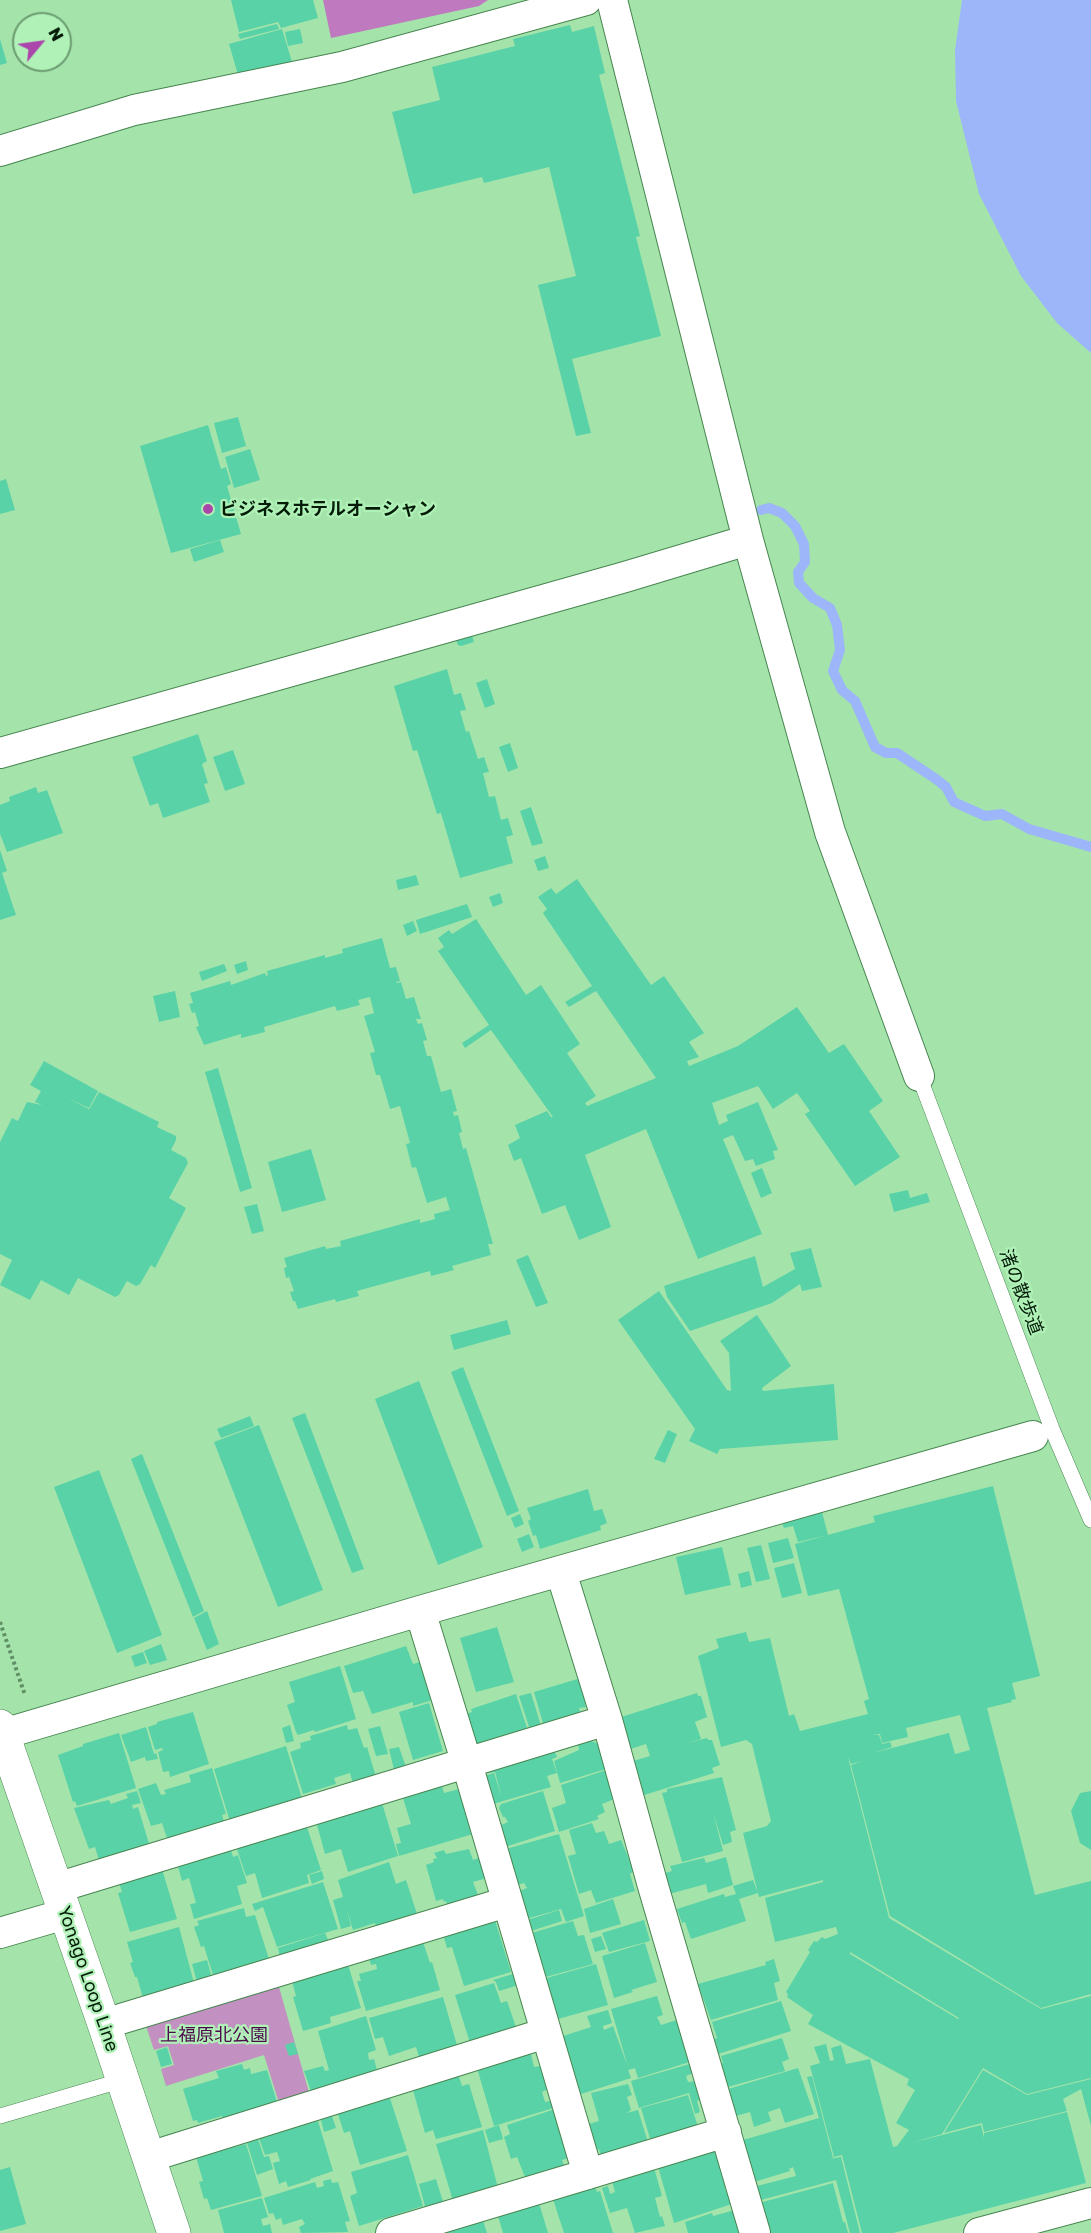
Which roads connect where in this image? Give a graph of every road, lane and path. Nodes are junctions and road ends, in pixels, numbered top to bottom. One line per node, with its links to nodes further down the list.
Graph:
1 (586, 0): 3 (street)
2 (612, 0): 4 (street)
3 (0, 151)
4 (748, 540): 5 (street); 6 (street)
5 (0, 753)
6 (919, 1076): 7 (lane, 渚の散歩道)
7 (1042, 1432): 8 (lane, 渚の散歩道); 9 (street)
8 (1091, 1520)
9 (561, 1572): 10 (street); 13 (street)
10 (420, 1611): 14 (street); 15 (street)
11 (0, 1622): 12 (path)
12 (28, 1704)
13 (608, 1720): 15 (street); 23 (street)
14 (1, 1730): 16 (main road, Yonago Loop Line)
15 (467, 1764): 16 (street); 17 (street)
16 (60, 1901): 18 (street); 19 (main road, Yonago Loop Line)
17 (507, 1902): 19 (street); 20 (street)
18 (0, 1933)
19 (104, 2024): 21 (main road, Yonago Loop Line)
20 (546, 2033): 24 (street); 25 (street)
21 (123, 2080): 22 (lane); 24 (main road, Yonago Loop Line)
22 (0, 2116)
23 (726, 2132): 25 (street); 30 (street)
24 (149, 2157): 28 (main road, Yonago Loop Line)
25 (588, 2174): 29 (street)
26 (1091, 2203): 27 (street)
27 (1058, 2223): 31 (street)
28 (174, 2233)
29 (391, 2233)
30 (755, 2233)
31 (979, 2233)

